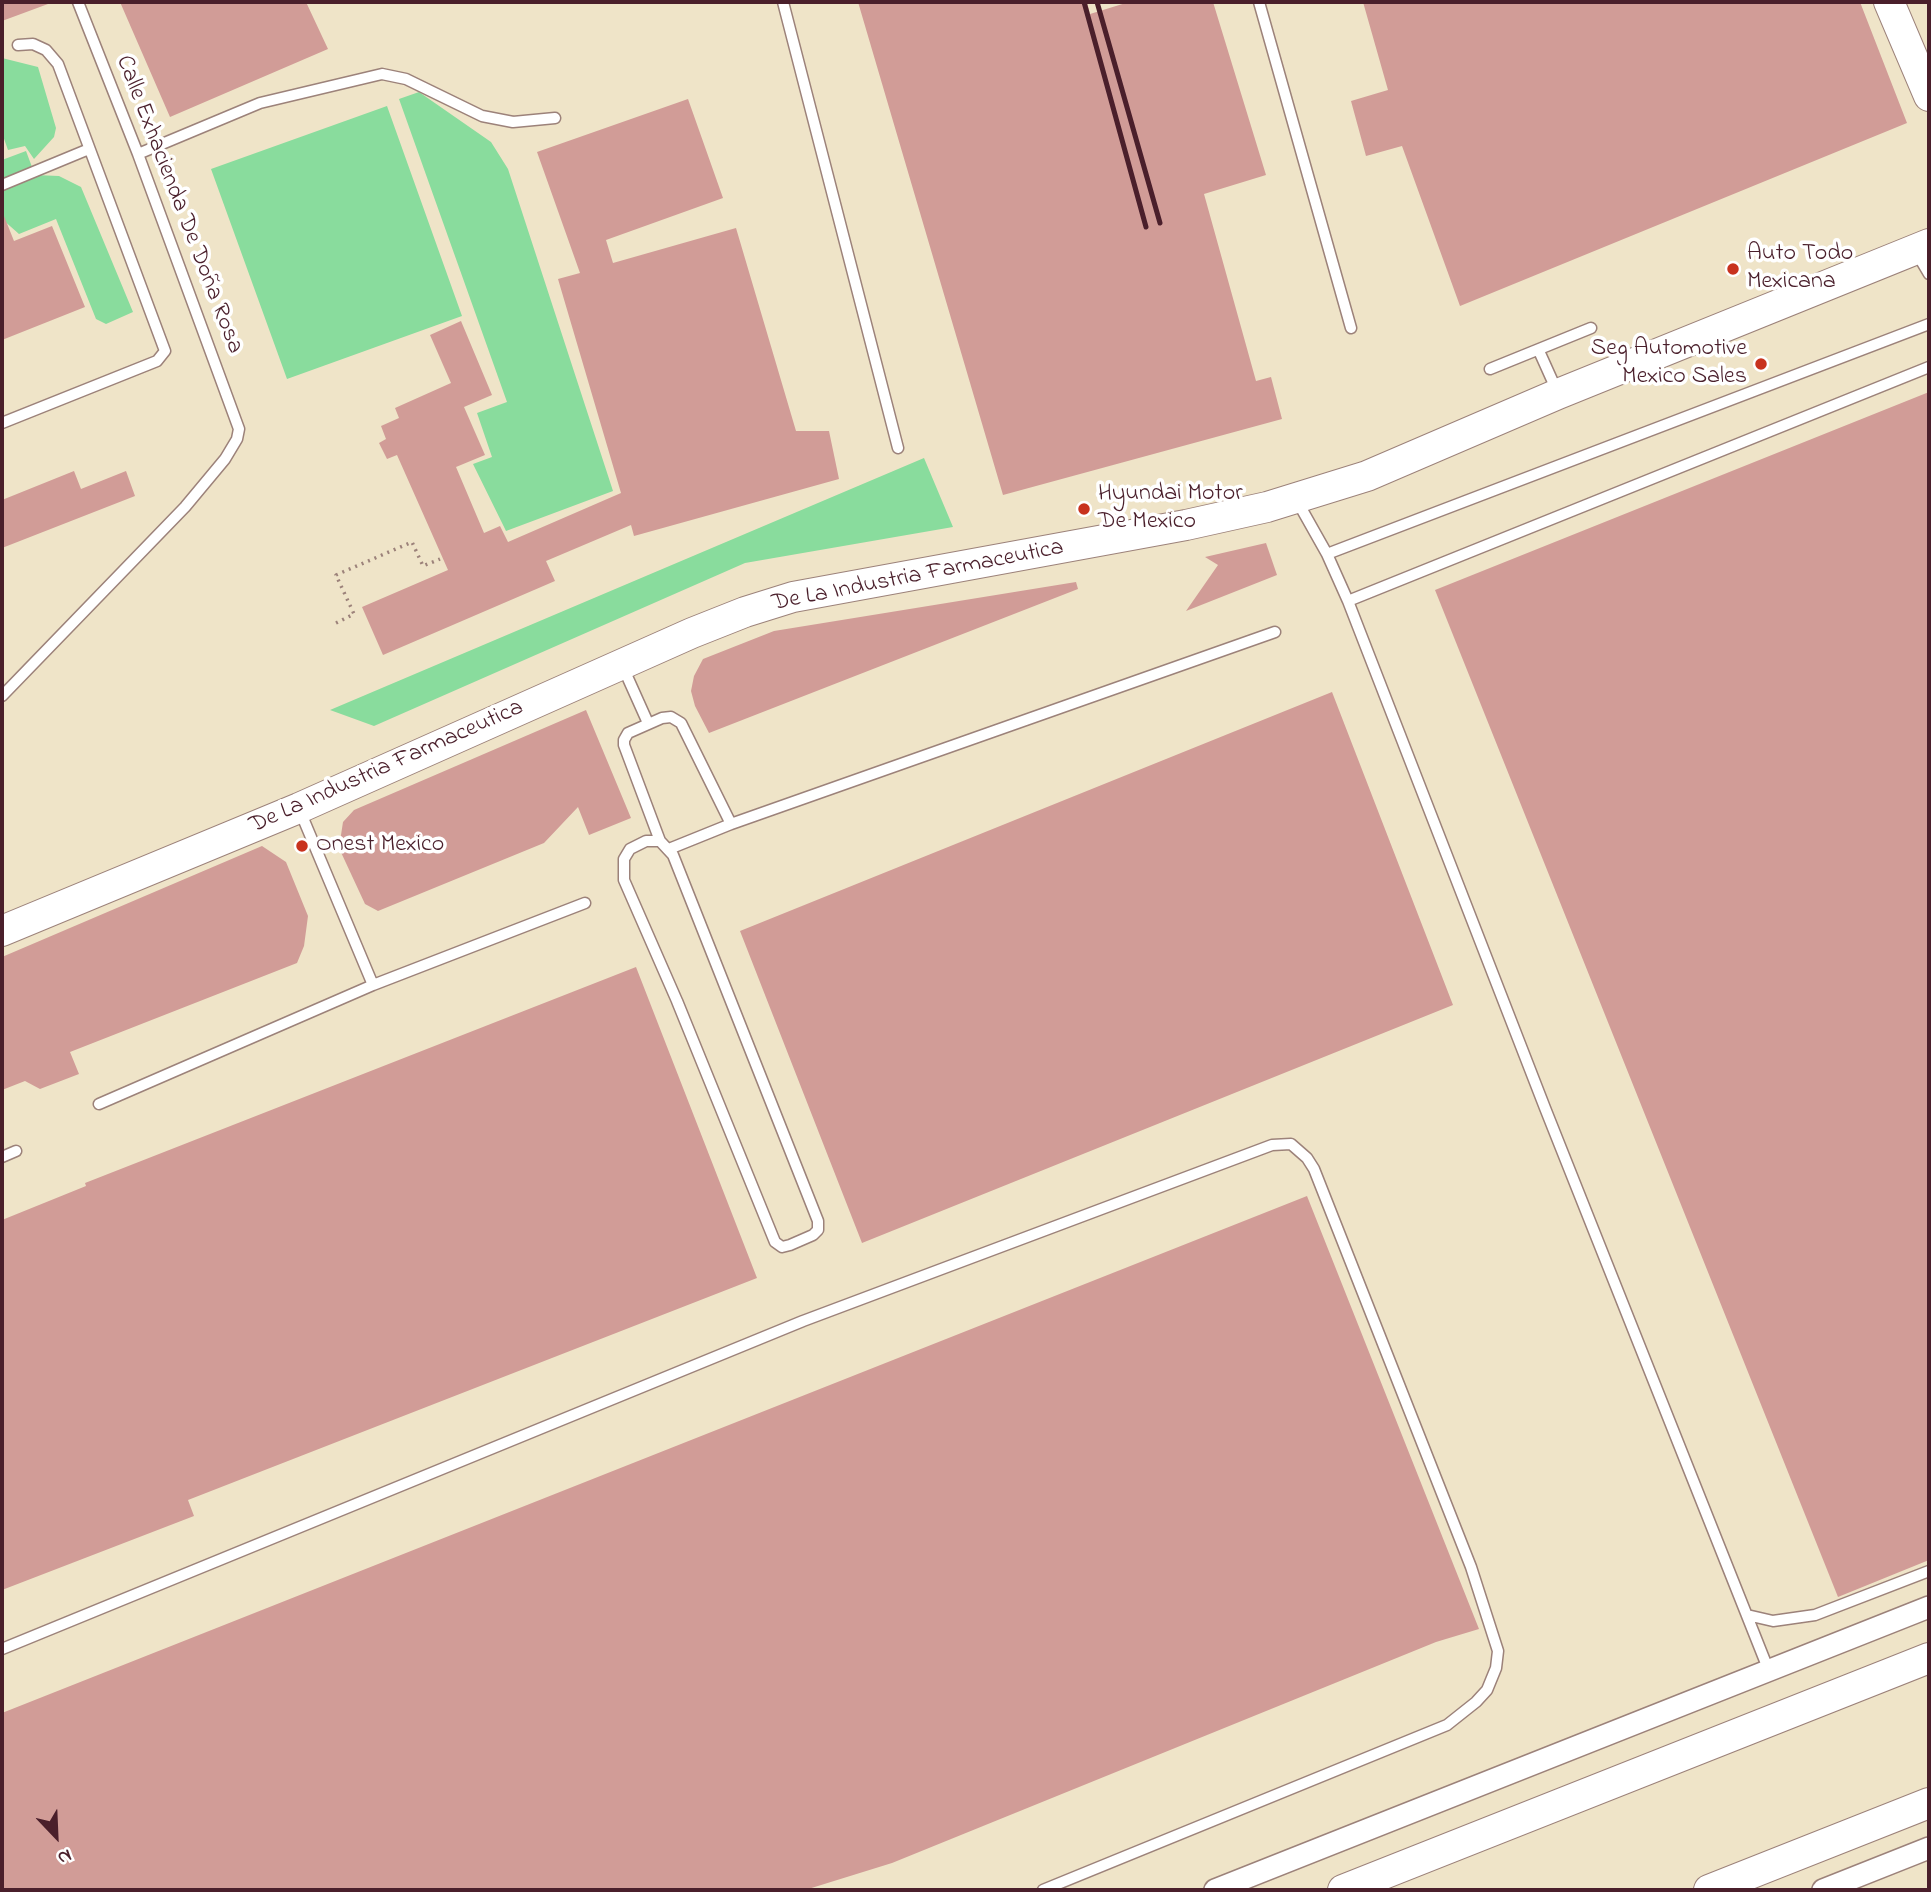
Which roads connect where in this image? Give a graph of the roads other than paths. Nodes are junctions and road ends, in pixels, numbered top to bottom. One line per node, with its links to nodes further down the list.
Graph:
1 (78, 2): 9 (lane, Calle Exhacienda De Doña Rosa)
2 (783, 2): 20 (lane)
3 (1259, 2): 13 (lane)
4 (1889, 2): 6 (main road)
5 (18, 45): 8 (lane)
6 (1929, 96)
7 (555, 118): 9 (lane)
8 (89, 149): 10 (lane); 19 (lane)
9 (138, 154): 26 (lane, Calle Exhacienda De Doña Rosa)
10 (2, 185)
11 (1924, 256): 18 (main road, De La Industria Farmaceutica)
12 (1929, 324): 22 (lane)
13 (1351, 328)
14 (1591, 328): 15 (lane)
15 (1539, 351): 17 (lane); 18 (lane)
16 (1929, 367): 23 (lane)
17 (1490, 369)
18 (1558, 394): 21 (main road, De La Industria Farmaceutica)
19 (2, 423)
20 (898, 449)
21 (1295, 497): 22 (lane); 25 (main road, De La Industria Farmaceutica)
22 (1327, 554): 23 (lane)
23 (1348, 601): 39 (lane)
24 (1275, 632): 29 (lane)
25 (622, 664): 27 (lane); 28 (main road, De La Industria Farmaceutica)
26 (2, 696)
27 (648, 723): 29 (lane); 30 (lane)
28 (299, 808): 32 (main road, De La Industria Farmaceutica); 33 (lane)
29 (731, 824): 30 (lane)
30 (665, 845): 30 (lane)
31 (585, 903): 33 (lane)
32 (2, 931)
33 (373, 985): 34 (lane)
34 (99, 1104)
35 (16, 1151): 36 (lane)
36 (2, 1157)
37 (1929, 1571): 39 (lane)
38 (1929, 1607): 42 (street)
39 (1747, 1615): 42 (lane)
40 (2, 1649): 45 (lane)
41 (1929, 1658): 47 (main road)
42 (1769, 1671): 46 (street)
43 (1929, 1803): 48 (main road)
44 (1929, 1849): 49 (street)
45 (1043, 1890)
46 (1215, 1890)
47 (1343, 1890)
48 (1709, 1890)
49 (1823, 1890)

